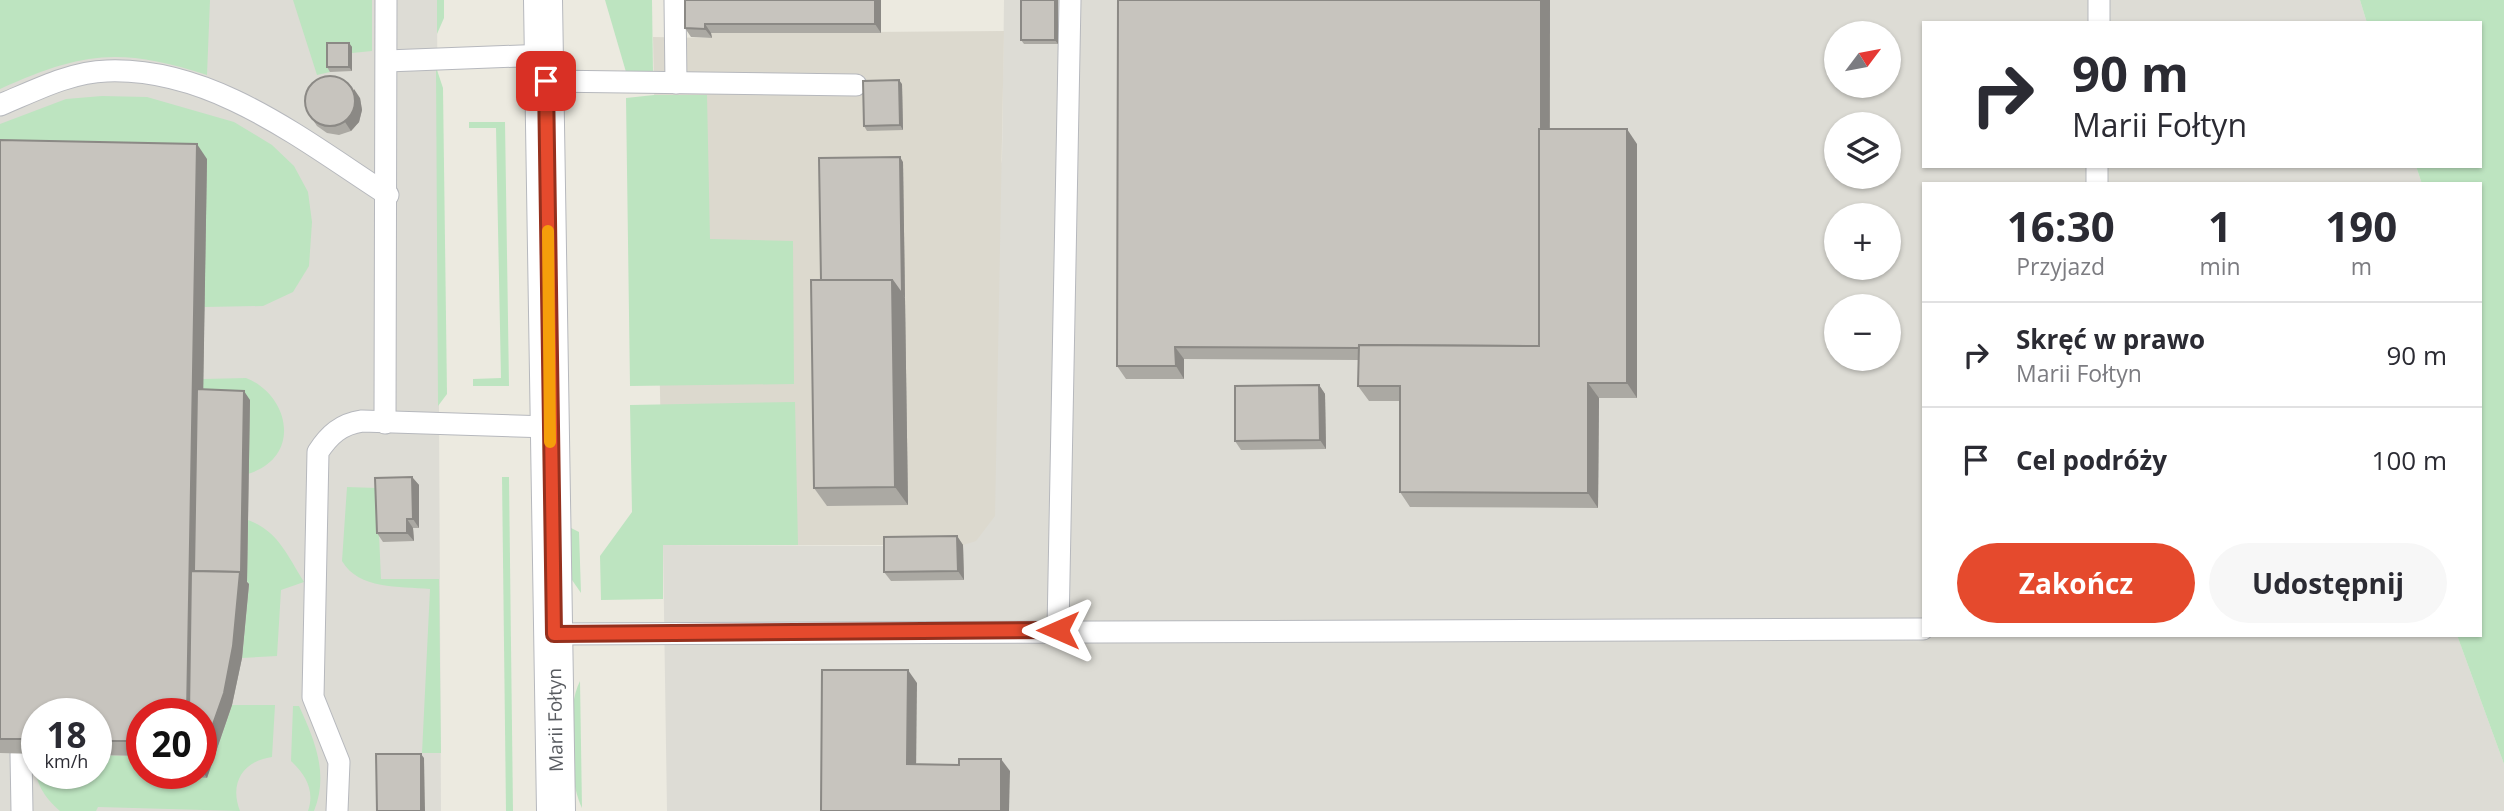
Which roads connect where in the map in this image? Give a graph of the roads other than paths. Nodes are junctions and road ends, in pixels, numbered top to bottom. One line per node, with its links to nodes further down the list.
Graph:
1 (387, 0): 7 (lane)
2 (544, 0): 8 (street, Marii Fołtyn)
3 (675, 0): 9 (lane)
4 (1070, 0): 16 (lane)
5 (2099, 0): 6 (lane)
6 (2099, 21)
7 (387, 61): 8 (lane); 12 (lane)
8 (546, 68): 9 (lane); 14 (street, Marii Fołtyn)
9 (676, 83): 10 (lane)
10 (856, 85)
11 (0, 105): 12 (lane)
12 (388, 195): 13 (lane)
13 (385, 423): 14 (lane); 20 (lane)
14 (549, 427): 17 (street, Marii Fołtyn)
15 (1922, 629): 16 (lane)
16 (1058, 630): 17 (lane)
17 (554, 634): 21 (street, Marii Fołtyn)
18 (22, 789): 19 (lane)
19 (22, 811)
20 (337, 811)
21 (556, 811)

